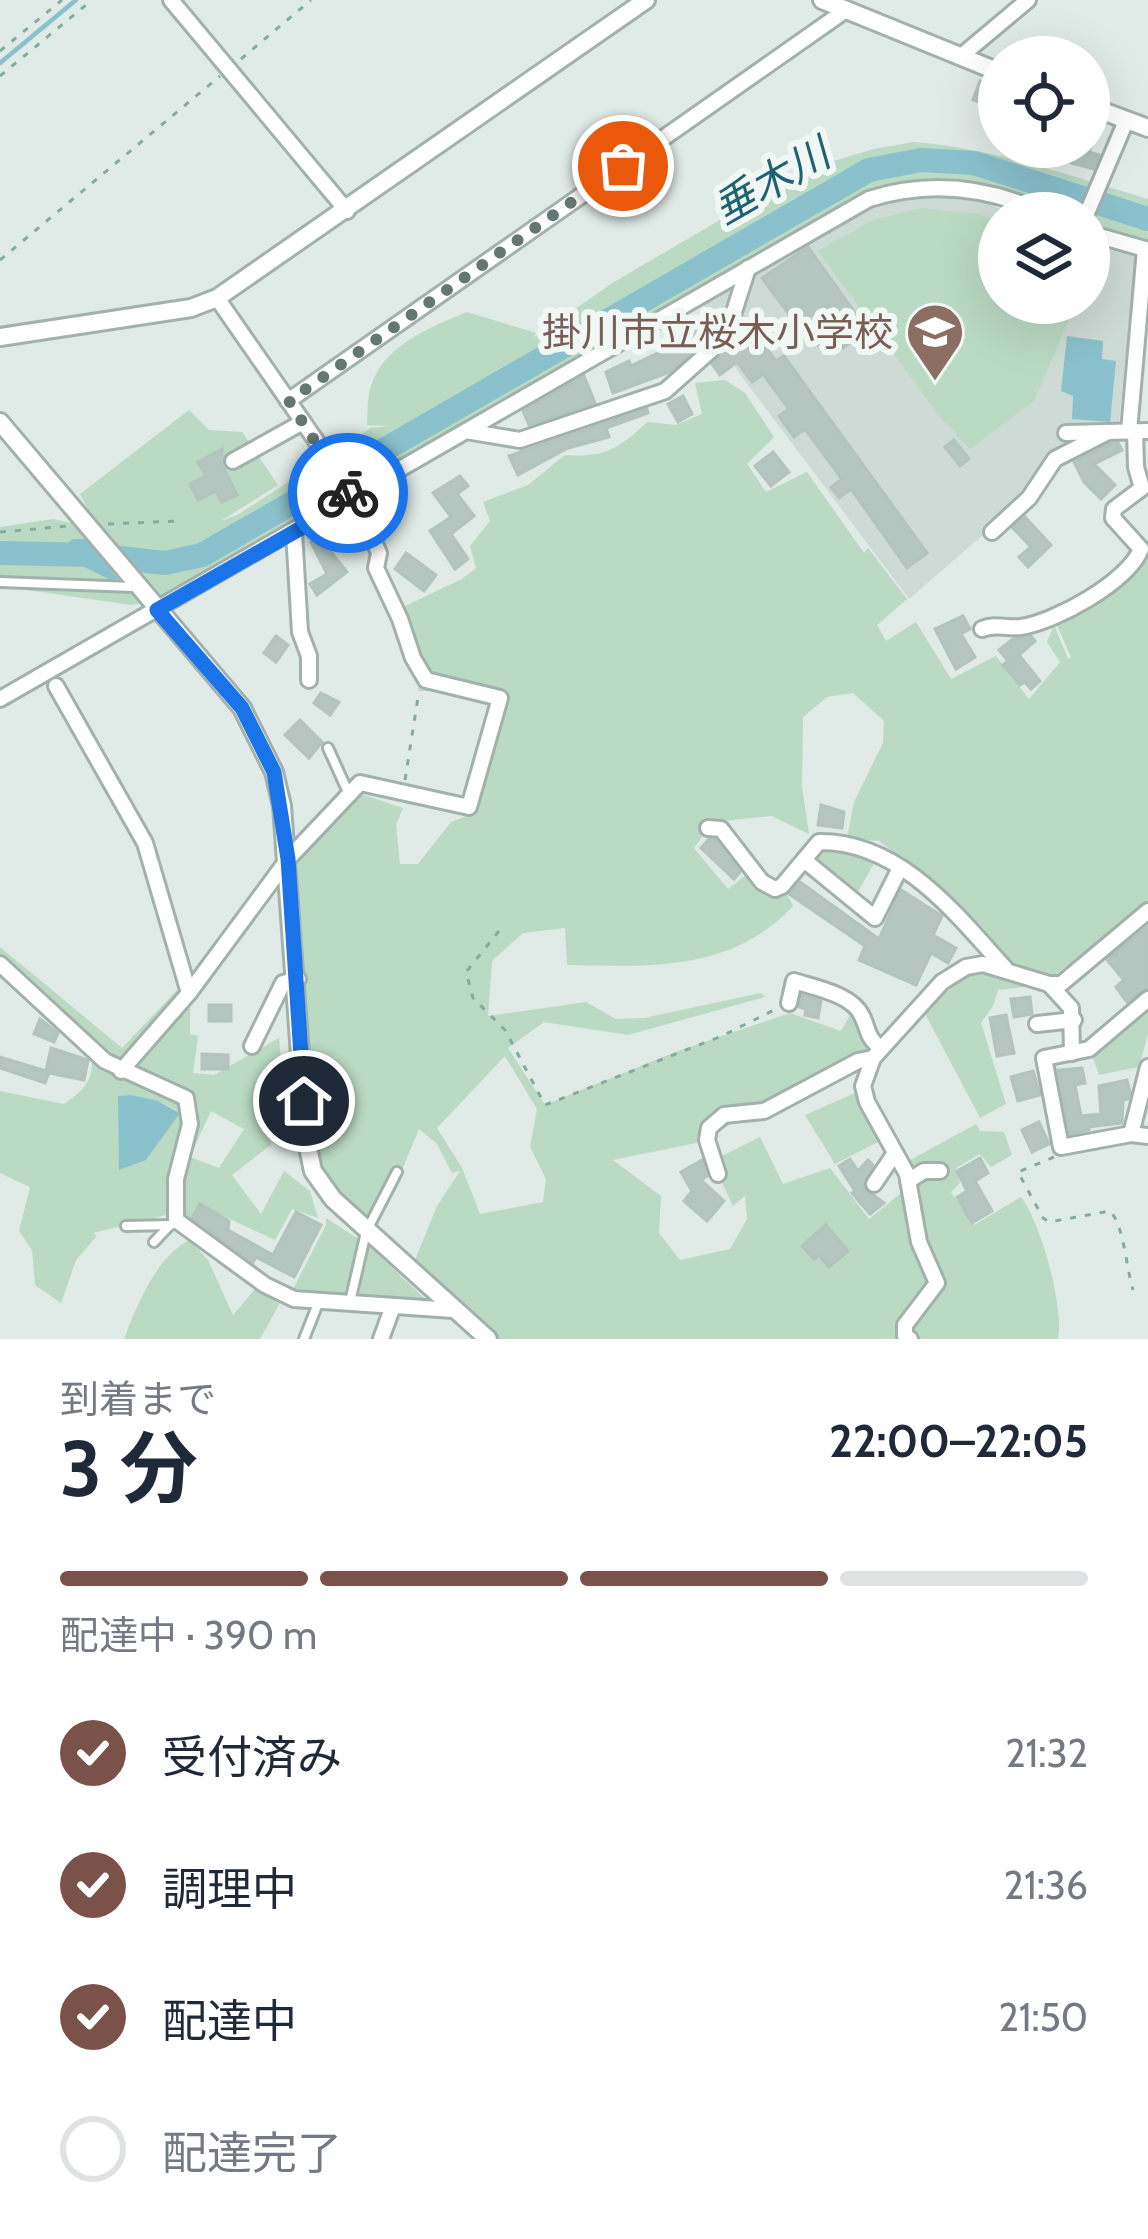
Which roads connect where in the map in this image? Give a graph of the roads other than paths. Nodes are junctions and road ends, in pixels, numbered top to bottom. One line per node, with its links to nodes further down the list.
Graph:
1 (172, 0): 12 (street)
2 (646, 0): 12 (street)
3 (822, 0): 5 (street)
4 (1028, 0): 6 (street)
5 (846, 10): 6 (street); 17 (street)
6 (960, 57): 7 (street)
7 (978, 64)
8 (1110, 115): 9 (street)
9 (1140, 128): 10 (street)
10 (1094, 192)
11 (978, 194): 14 (street)
12 (347, 211): 15 (street)
13 (1110, 239): 21 (street)
14 (748, 268): 20 (street); 20 (street)
15 (217, 298): 16 (street); 17 (street)
16 (0, 338)
17 (289, 401): 19 (street)
18 (0, 422): 30 (street)
19 (303, 422): 24 (street); 25 (street)
20 (466, 431): 25 (street)
21 (1138, 431): 22 (street); 31 (street)
22 (1108, 432): 23 (street); 27 (street)
23 (1066, 433)
24 (232, 461)
25 (349, 493): 26 (street); 36 (street)
26 (294, 532): 30 (street); 32 (street)
27 (992, 532)
28 (0, 583): 29 (lane)
29 (134, 587)
30 (156, 609): 34 (street); 38 (street)
31 (982, 629)
32 (309, 680)
33 (56, 686): 46 (street)
34 (0, 699)
35 (328, 748): 36 (lane)
36 (348, 792): 38 (street)
37 (708, 828): 39 (street)
38 (288, 859): 44 (street); 46 (street)
39 (804, 860): 40 (street); 40 (street)
40 (900, 868): 43 (street)
41 (1148, 910): 45 (street)
42 (0, 964): 55 (street)
43 (1005, 968): 45 (street); 53 (street)
44 (298, 979): 51 (street); 66 (street)
45 (1049, 984): 49 (street)
46 (189, 993): 55 (street)
47 (1148, 999): 52 (street)
48 (789, 1004): 53 (street)
49 (1073, 1020): 50 (street); 52 (street)
50 (1036, 1024)
51 (252, 1046)
52 (1072, 1053): 56 (street)
53 (877, 1054): 58 (street); 61 (street)
54 (1148, 1067): 56 (street)
55 (121, 1071): 64 (street)
56 (1131, 1134): 57 (street)
57 (1148, 1136)
58 (895, 1153): 62 (street); 63 (street)
59 (397, 1172): 66 (lane)
60 (940, 1172): 62 (street)
61 (718, 1174)
62 (908, 1181): 75 (street)
63 (874, 1184)
64 (173, 1222): 65 (lane); 67 (lane); 68 (street)
65 (126, 1226)
66 (366, 1232): 69 (lane); 71 (street)
67 (154, 1242)
68 (319, 1301): 69 (street); 72 (lane)
69 (350, 1303): 70 (street)
70 (393, 1306): 71 (street); 73 (street)
71 (453, 1310): 74 (street)
72 (304, 1339)
73 (381, 1339)
74 (488, 1339)
75 (910, 1339)

